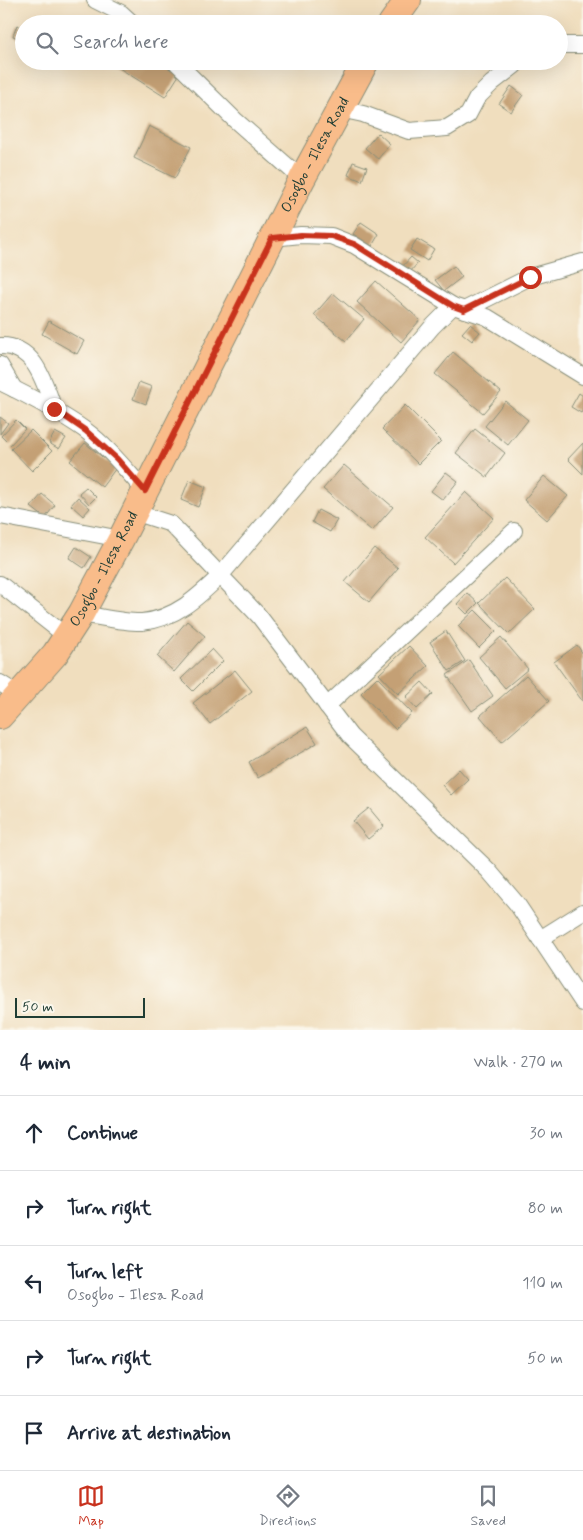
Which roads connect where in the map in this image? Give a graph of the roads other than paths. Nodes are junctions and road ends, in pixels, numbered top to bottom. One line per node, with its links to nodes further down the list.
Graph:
1 (95, 0): 3 (street)
2 (408, 0): 4 (main road)
3 (123, 15)
4 (397, 15)
5 (583, 45): 6 (street)
6 (568, 46)
7 (184, 70): 11 (street)
8 (361, 70): 10 (main road, Osogbo - Ilesa Road)
9 (507, 70): 10 (street)
10 (340, 109): 11 (main road, Osogbo - Ilesa Road)
11 (302, 179): 12 (main road, Osogbo - Ilesa Road)
12 (272, 238): 14 (street); 20 (main road, Osogbo - Ilesa Road)
13 (583, 262): 14 (street)
14 (458, 308): 17 (street); 24 (street)
15 (0, 346): 19 (street)
16 (0, 365): 18 (street)
17 (583, 376)
18 (7, 385): 19 (street)
19 (54, 409): 20 (street)
20 (140, 502): 23 (main road, Osogbo - Ilesa Road); 24 (street)
21 (0, 516): 23 (street)
22 (514, 531): 29 (street)
23 (121, 539): 26 (main road, Osogbo - Ilesa Road)
24 (220, 576): 26 (street); 29 (street)
25 (0, 584): 27 (street)
26 (81, 614): 27 (main road, Osogbo - Ilesa Road)
27 (66, 636): 28 (main road, Osogbo - Ilesa Road)
28 (9, 689): 30 (main road, Osogbo - Ilesa Road)
29 (327, 706): 32 (street)
30 (0, 716)
31 (583, 912): 32 (street)
32 (540, 939): 33 (street)
33 (583, 1002)

